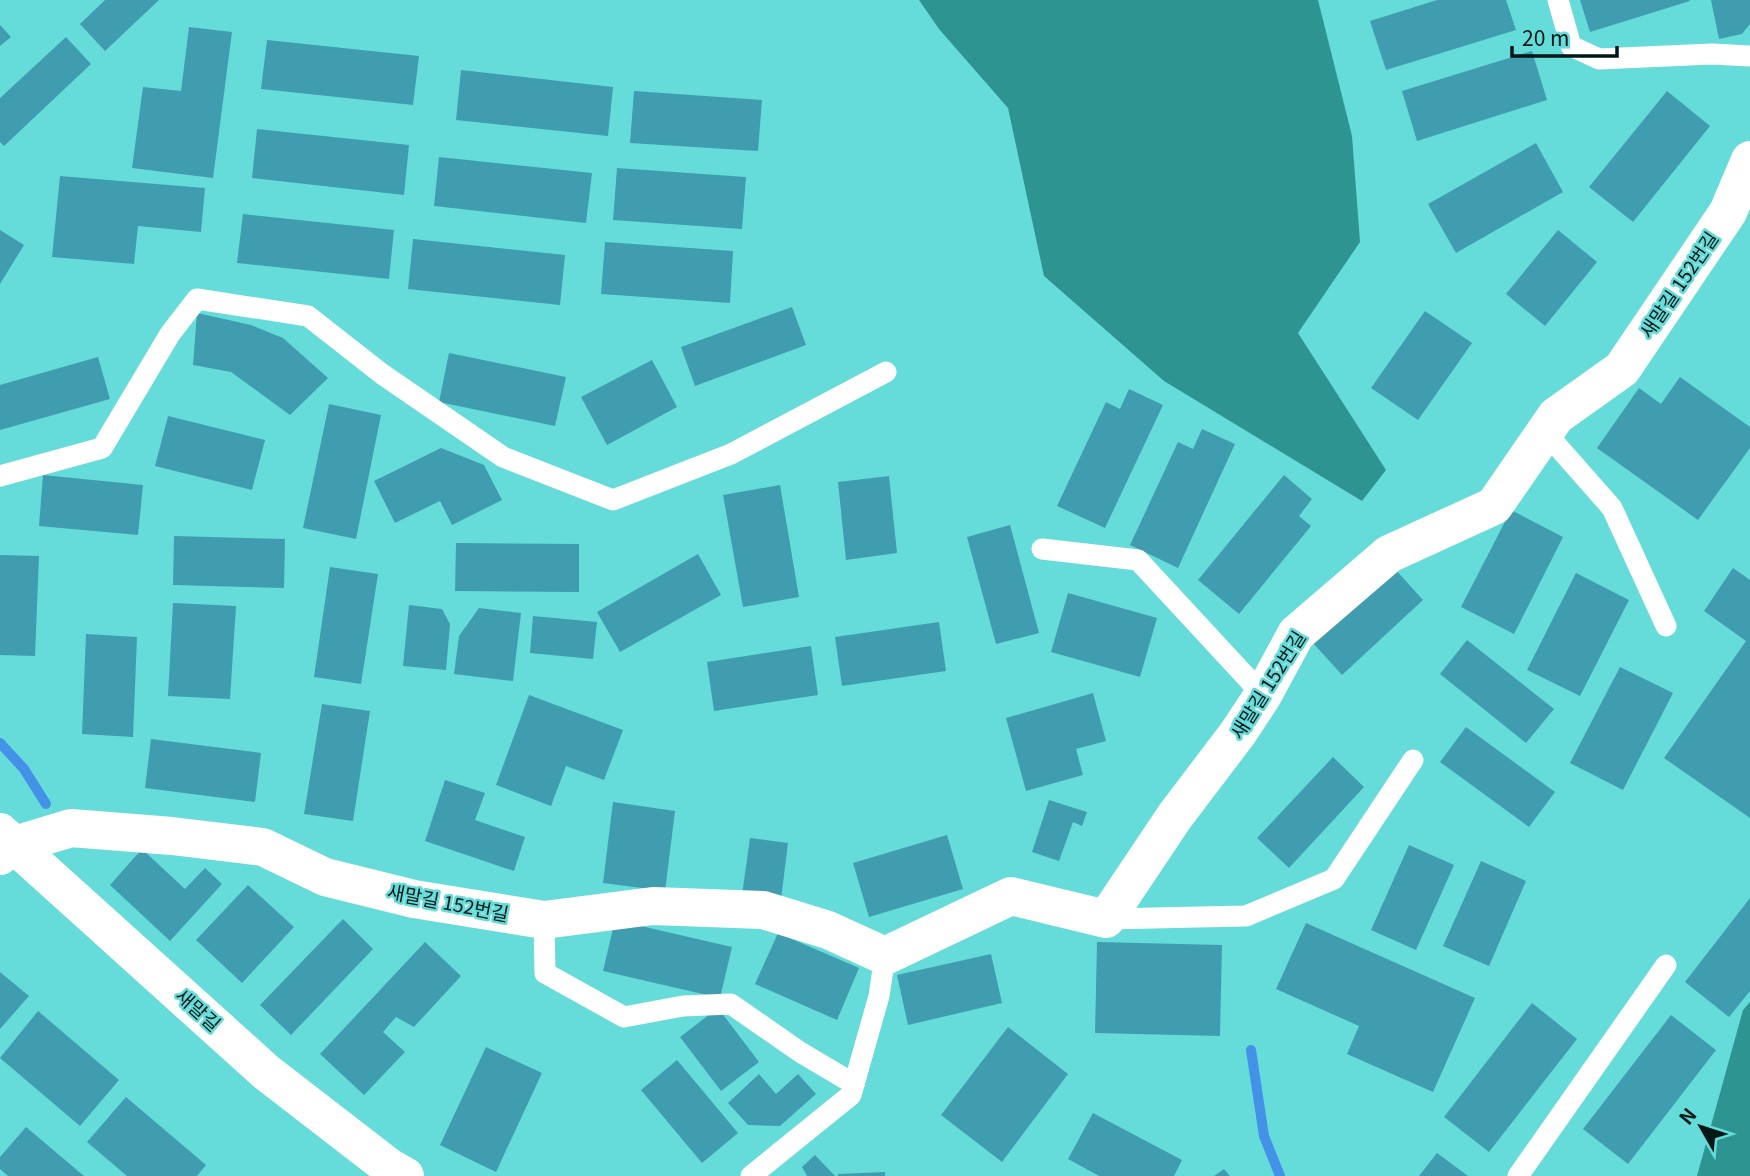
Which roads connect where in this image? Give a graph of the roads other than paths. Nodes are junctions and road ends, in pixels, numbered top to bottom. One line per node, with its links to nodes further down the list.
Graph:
1 (1558, 0): 2 (lane)
2 (1750, 56)
3 (1750, 160): 5 (street, 새말길 152번길)
4 (886, 372): 6 (lane)
5 (1545, 432): 8 (lane); 9 (street, 새말길 152번길)
6 (0, 477)
7 (1042, 549): 9 (lane)
8 (1666, 626)
9 (1263, 695): 12 (street, 새말길 152번길)
10 (1413, 760): 12 (lane)
11 (5, 844): 13 (street, 새말길 152번길); 17 (street, 새말길)
12 (1106, 919): 14 (street)
13 (544, 920): 14 (street, 새말길 152번길); 16 (lane)
14 (885, 956): 16 (lane)
15 (1666, 965): 19 (lane)
16 (854, 1084): 18 (lane)
17 (405, 1176)
18 (751, 1176)
19 (1518, 1176)

